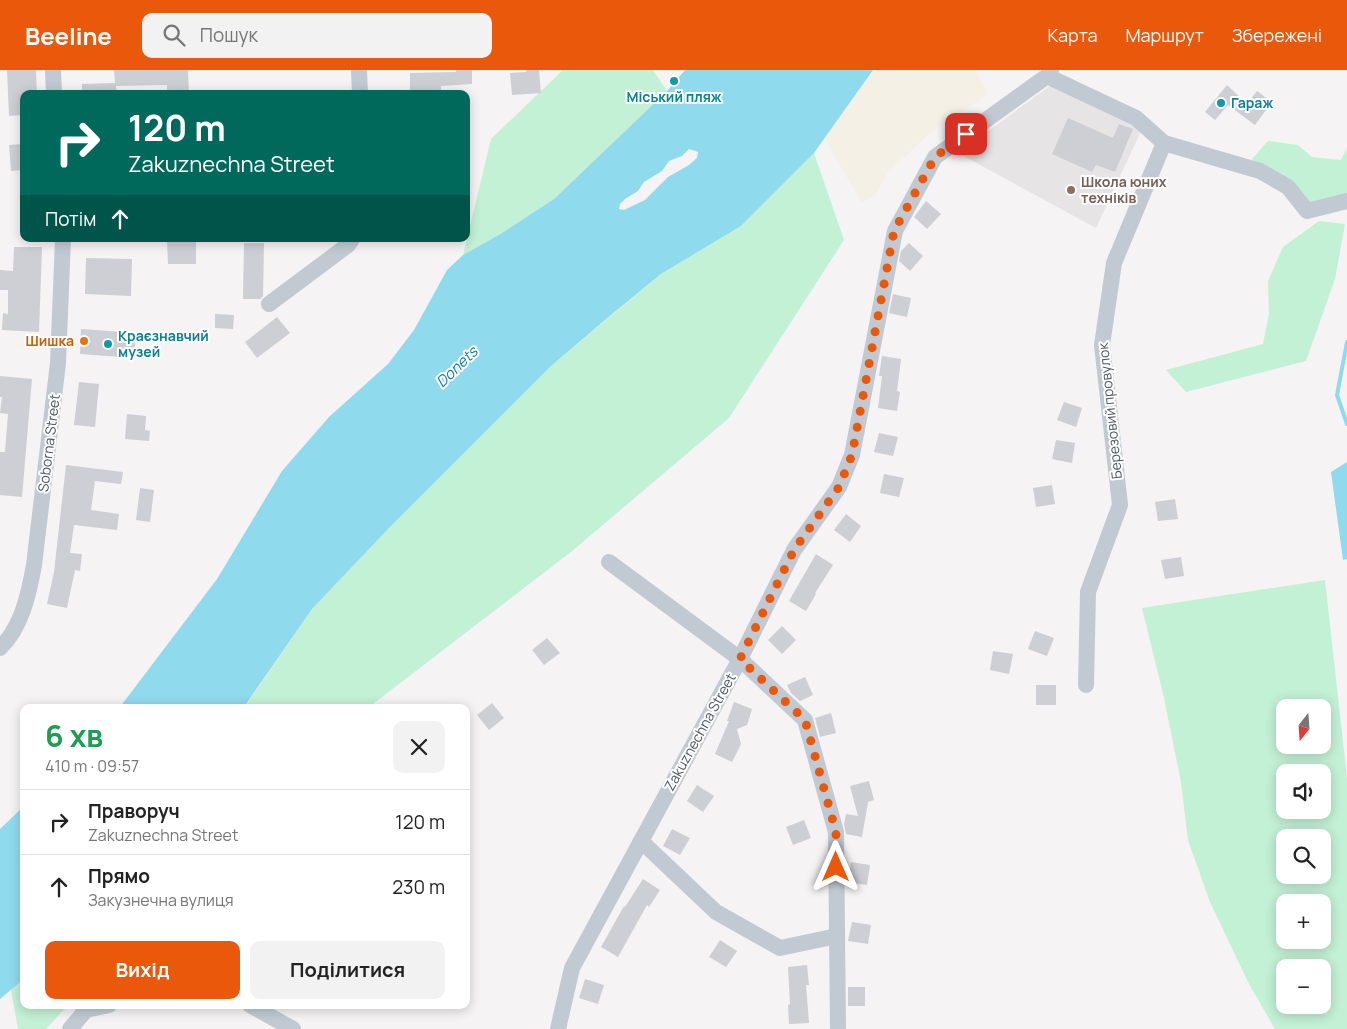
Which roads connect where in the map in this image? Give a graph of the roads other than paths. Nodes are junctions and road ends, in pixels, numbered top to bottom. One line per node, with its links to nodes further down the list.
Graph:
1 (53, 70): 4 (street)
2 (359, 70): 5 (street)
3 (1049, 73): 6 (street); 13 (street, Zakuznechna Street)
4 (54, 90)
5 (360, 90)
6 (1164, 143): 7 (street); 14 (street, Березовий провулок)
7 (1347, 201)
8 (63, 242): 12 (street, Soborna Street)
9 (350, 242): 10 (street)
10 (269, 304)
11 (609, 562): 13 (street)
12 (3, 645)
13 (740, 659): 15 (street, Zakuznechna Street); 16 (street)
14 (1086, 685)
15 (641, 841): 16 (street); 21 (street, Zakuznechna Street)
16 (837, 936): 22 (street)
17 (91, 1009): 19 (street)
18 (257, 1009): 20 (street)
19 (70, 1029)
20 (293, 1029)
21 (558, 1029)
22 (838, 1029)

